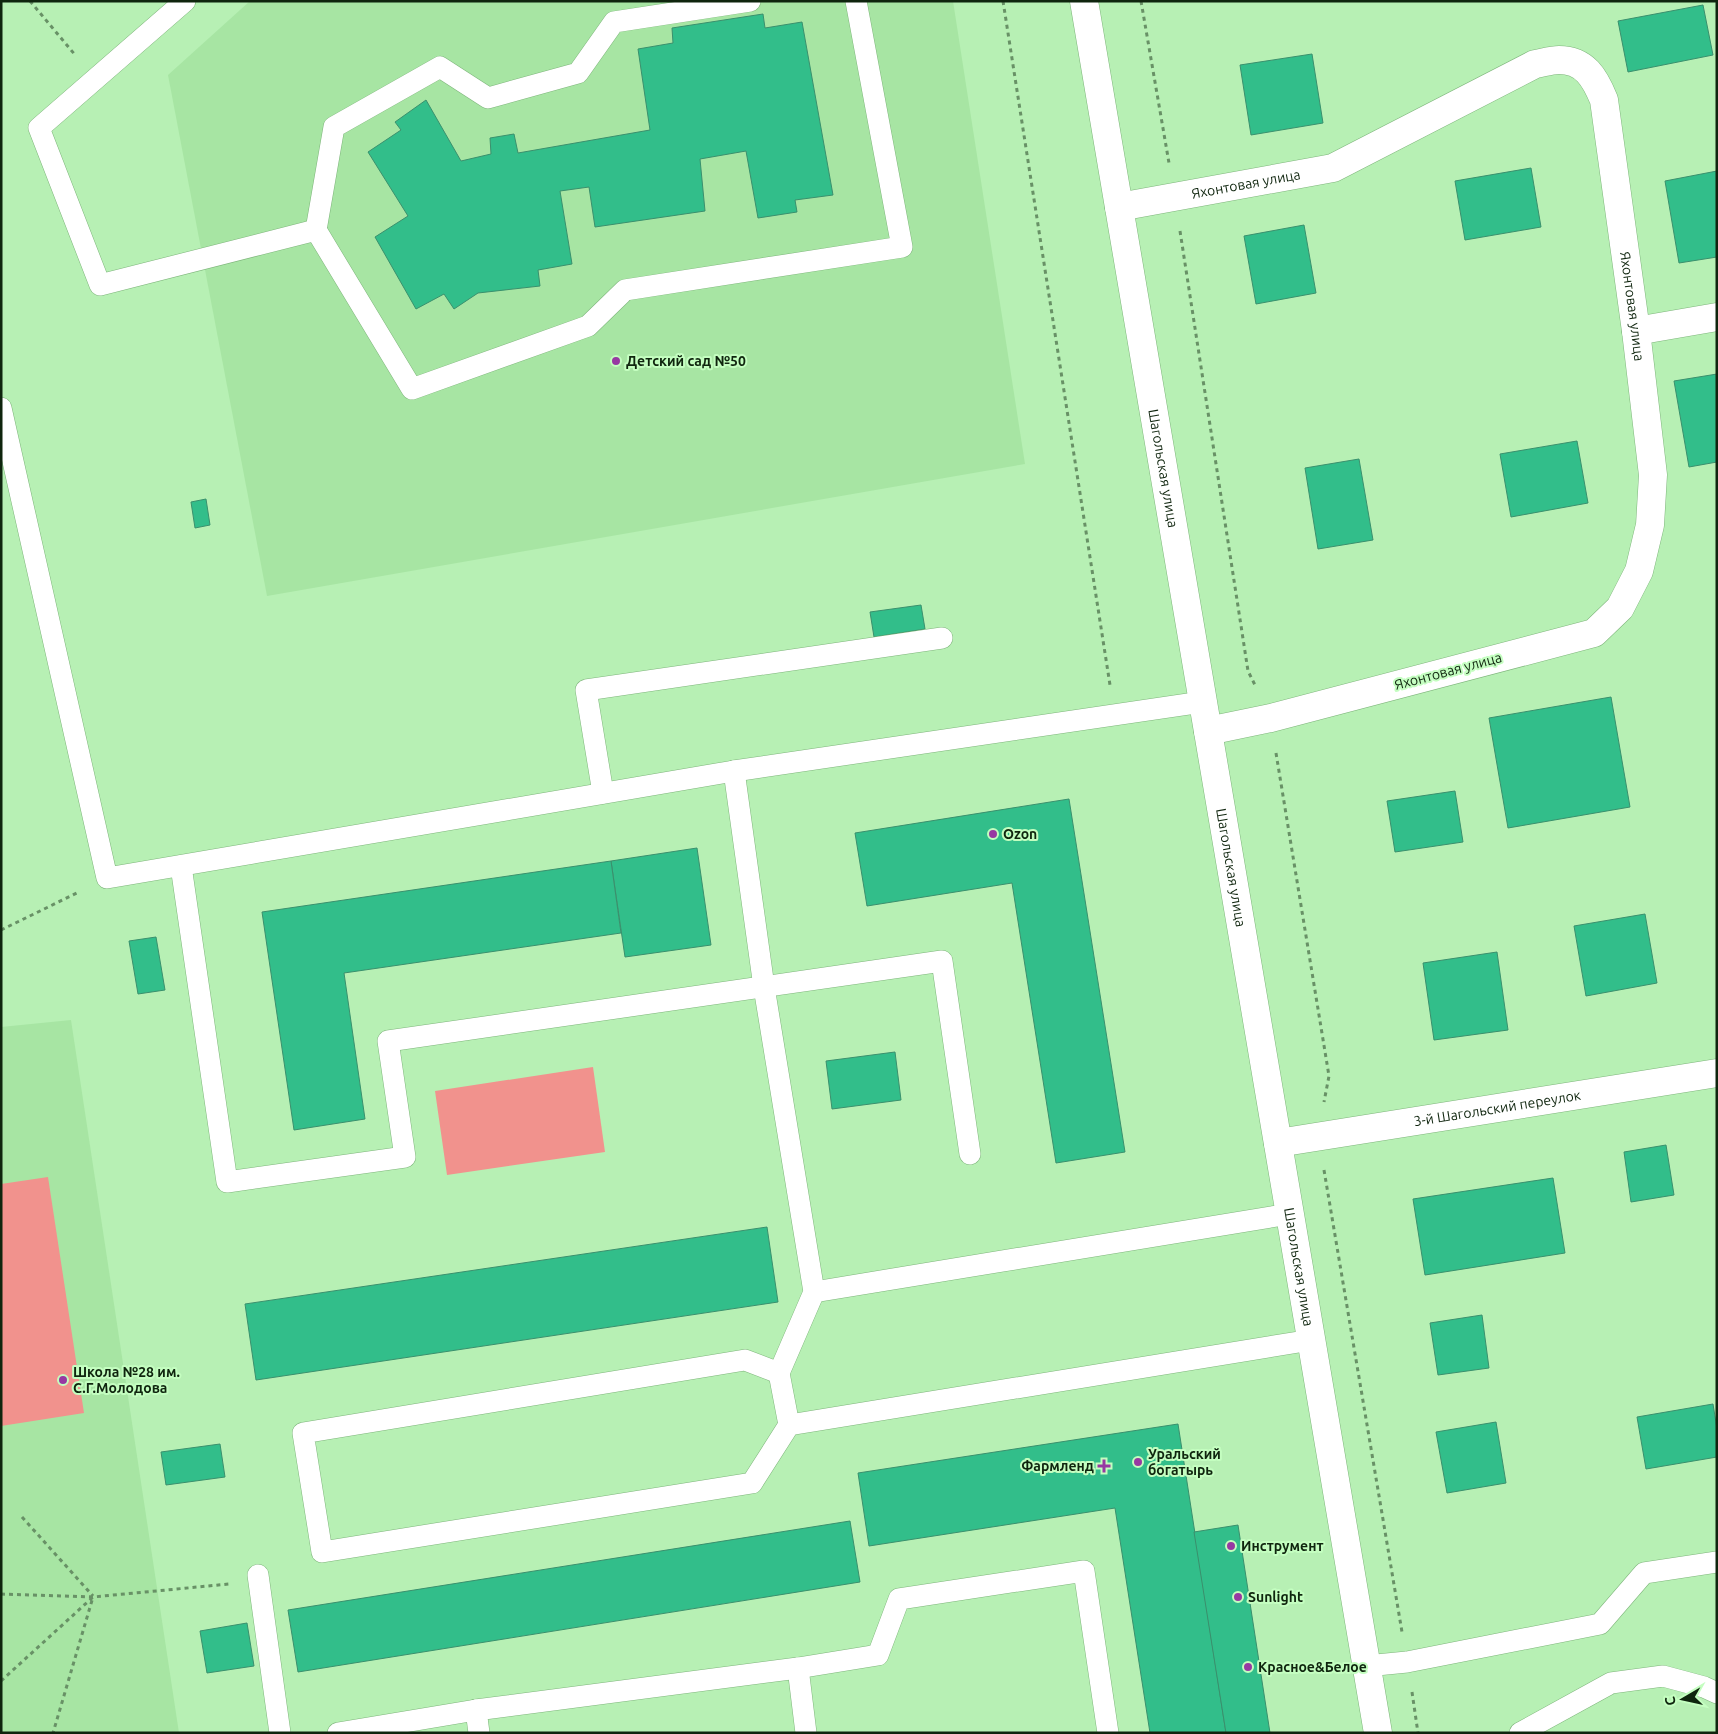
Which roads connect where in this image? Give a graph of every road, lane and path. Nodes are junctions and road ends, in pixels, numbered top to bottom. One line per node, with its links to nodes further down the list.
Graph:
1 (30, 1): 8 (path)
2 (185, 1): 8 (lane)
3 (750, 1): 11 (lane)
4 (856, 1): 11 (lane)
5 (1003, 1): 17 (path)
6 (1084, 1): 10 (street, Шагольская улица)
7 (1141, 1): 9 (path)
8 (95, 79): 11 (lane)
9 (1174, 197): 10 (street, Яхонтовая улица); 13 (street, Яхонтовая улица); 18 (path)
10 (1120, 207): 16 (street, Шагольская улица)
11 (316, 230)
12 (1717, 317): 13 (street)
13 (1636, 331): 18 (street, Яхонтовая улица)
14 (1, 408): 23 (lane)
15 (942, 638): 21 (lane)
16 (1202, 702): 17 (lane); 19 (street, Шагольская улица)
17 (1115, 715): 20 (lane)
18 (1271, 718): 19 (street, Яхонтовая улица); 27 (path)
19 (1208, 731): 28 (street, Шагольская улица)
20 (734, 771): 21 (lane); 25 (lane)
21 (604, 793): 22 (lane)
22 (181, 866): 23 (lane); 25 (lane)
23 (107, 878): 24 (path)
24 (1, 930)
25 (764, 986): 29 (lane); 31 (lane)
26 (1717, 1073): 27 (street, 3-й Шагольский переулок)
27 (1318, 1137): 28 (street, 3-й Шагольский переулок); 40 (path)
28 (1278, 1143): 30 (street, Шагольская улица)
29 (970, 1154)
30 (1290, 1214): 31 (lane); 32 (street, Шагольская улица)
31 (814, 1292): 33 (lane)
32 (1311, 1340): 34 (lane); 41 (street, Шагольская улица)
33 (779, 1373): 34 (lane); 34 (lane)
34 (789, 1425)
35 (22, 1517): 39 (path)
36 (1717, 1562): 40 (lane)
37 (258, 1575): 39 (path); 47 (lane)
38 (1, 1594): 39 (path)
39 (93, 1597): 43 (path); 46 (path)
40 (1407, 1662): 41 (lane); 53 (path)
41 (1366, 1666): 52 (street, Шагольская улица)
42 (798, 1668): 45 (lane); 50 (lane); 51 (lane)
43 (1, 1681)
44 (1717, 1693): 54 (lane)
45 (476, 1710): 48 (lane); 49 (lane)
46 (53, 1733)
47 (280, 1733)
48 (338, 1733)
49 (479, 1733)
50 (806, 1733)
51 (1108, 1733)
52 (1378, 1733)
53 (1418, 1733)
54 (1520, 1733)

